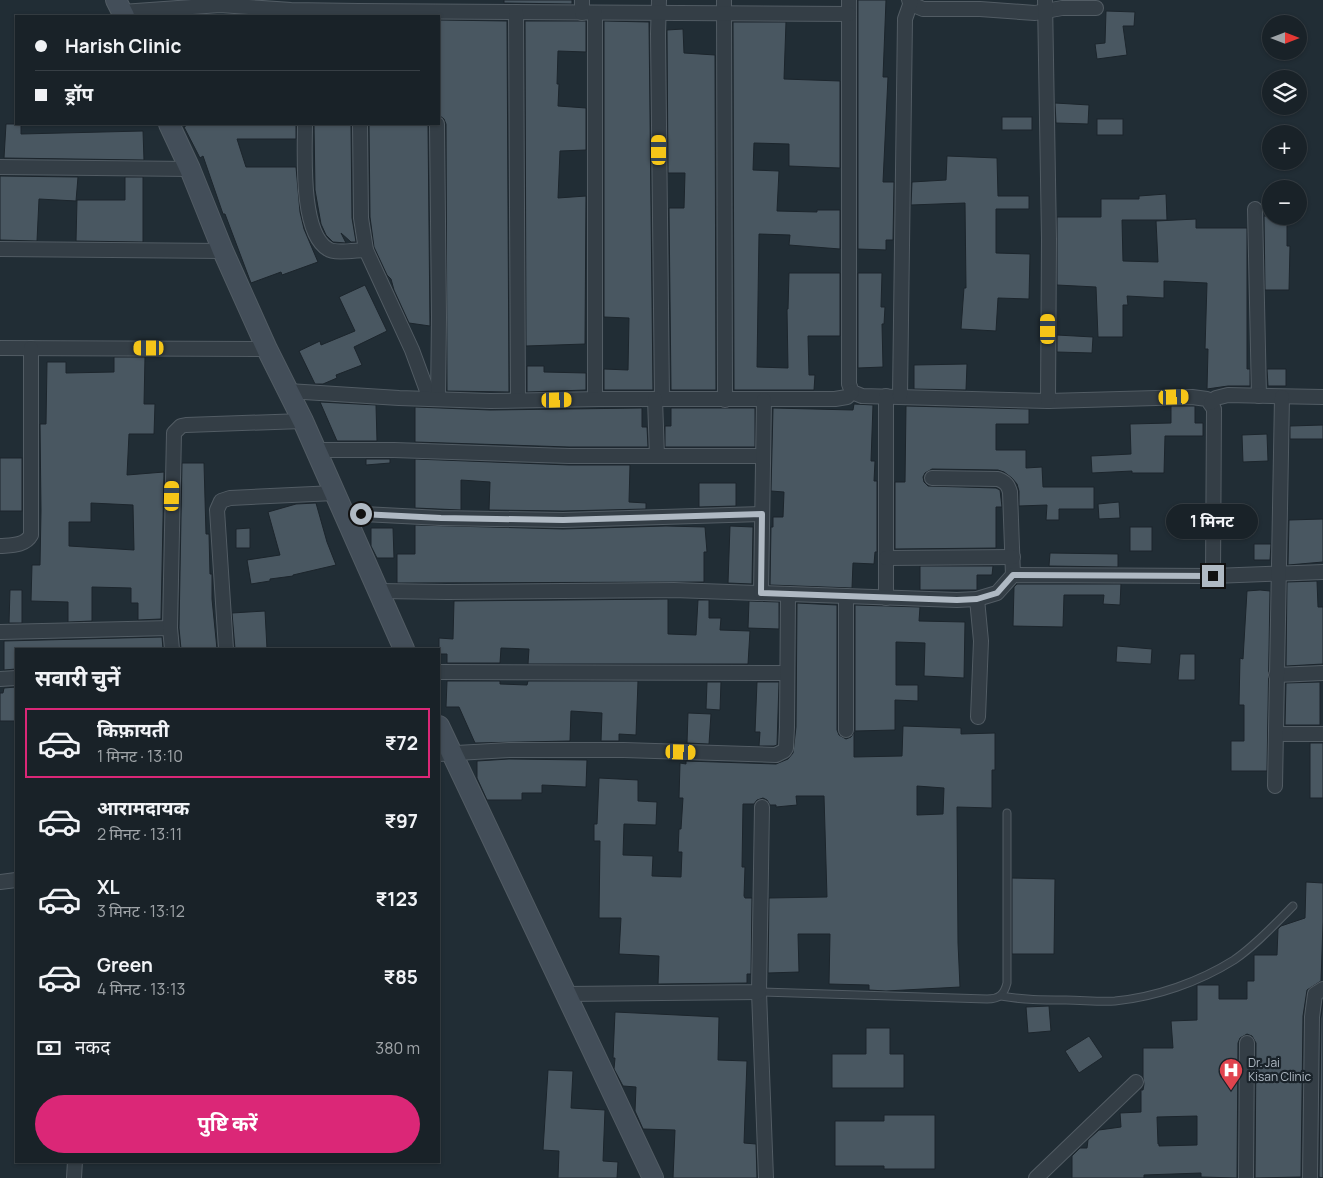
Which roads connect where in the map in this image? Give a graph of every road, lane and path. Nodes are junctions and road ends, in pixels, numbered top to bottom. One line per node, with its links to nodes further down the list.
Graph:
1 (910, 1): 3 (street); 31 (street)
2 (236, 3): 11 (street); 13 (street)
3 (980, 5): 6 (street)
4 (480, 6): 14 (street); 15 (street)
5 (659, 6): 7 (street); 9 (street); 37 (street)
6 (1046, 6): 10 (street); 41 (street)
7 (724, 7): 8 (street); 39 (street)
8 (849, 7): 30 (street)
9 (586, 8): 14 (street); 36 (street)
10 (1096, 8)
11 (296, 9): 12 (street)
12 (353, 9): 15 (street)
13 (121, 10)
14 (516, 12): 38 (street)
15 (436, 14)
16 (170, 125): 21 (street)
17 (305, 125): 24 (street)
18 (360, 125): 24 (street)
19 (437, 125): 35 (street)
20 (0, 167): 21 (street)
21 (190, 169): 25 (street)
22 (1256, 209): 32 (street)
23 (0, 249): 25 (street)
24 (366, 250): 35 (street)
25 (223, 251): 28 (street)
26 (0, 348): 27 (street)
27 (31, 348): 28 (street); 51 (street)
28 (267, 349): 29 (street)
29 (288, 392): 35 (street); 43 (street)
30 (852, 392): 31 (street); 40 (street)
31 (893, 396): 41 (street); 53 (street)
32 (1259, 396): 33 (street); 42 (street)
33 (1282, 397): 34 (street); 55 (street)
34 (1323, 397)
35 (434, 399): 38 (street)
36 (595, 399): 37 (street); 38 (street)
37 (658, 399): 39 (street); 45 (street)
38 (518, 400)
39 (725, 400): 40 (street)
40 (764, 400): 46 (street)
41 (1048, 401): 42 (street)
42 (1211, 403): 57 (street)
43 (302, 421): 44 (street); 64 (street)
44 (316, 450): 45 (street); 48 (street)
45 (657, 456): 46 (street)
46 (763, 456): 50 (street)
47 (932, 478): 52 (street)
48 (335, 493): 49 (street); 67 (street)
49 (344, 513): 50 (street); 58 (street)
50 (762, 514): 59 (street)
51 (0, 546)
52 (1013, 557): 53 (street); 56 (street)
53 (886, 558): 62 (street)
54 (1323, 572): 55 (street)
55 (1278, 574): 57 (street); 72 (street)
56 (1013, 575): 57 (street); 63 (street)
57 (1213, 576)
58 (379, 590): 59 (street); 68 (street)
59 (761, 593): 60 (street)
60 (788, 594): 61 (street); 70 (street)
61 (846, 596): 62 (street); 76 (street)
62 (886, 598): 63 (street)
63 (977, 599): 75 (street)
64 (170, 628): 65 (street); 66 (street)
65 (0, 632)
66 (172, 648)
67 (226, 648)
68 (404, 648)
69 (440, 672): 70 (street)
70 (787, 673): 80 (street)
71 (1323, 673): 72 (street)
72 (1276, 675): 78 (street)
73 (15, 678): 74 (street)
74 (0, 679)
75 (978, 717)
76 (846, 730)
77 (440, 731): 80 (street)
78 (1276, 734): 79 (street); 81 (street)
79 (1323, 734)
80 (445, 754): 89 (street)
81 (1275, 786)
82 (762, 807): 88 (street)
83 (1007, 813): 90 (lane)
84 (15, 880): 85 (street)
85 (0, 882)
86 (1293, 906): 90 (lane)
87 (1323, 989): 99 (street)
88 (759, 992): 89 (street); 90 (lane); 97 (street)
89 (566, 994): 96 (street)
90 (1001, 996)
91 (1247, 1043): 98 (street)
92 (1136, 1082): 94 (street)
93 (75, 1163): 95 (street)
94 (1040, 1177)
95 (74, 1178)
96 (653, 1178)
97 (766, 1178)
98 (1246, 1178)
99 (1310, 1178)

